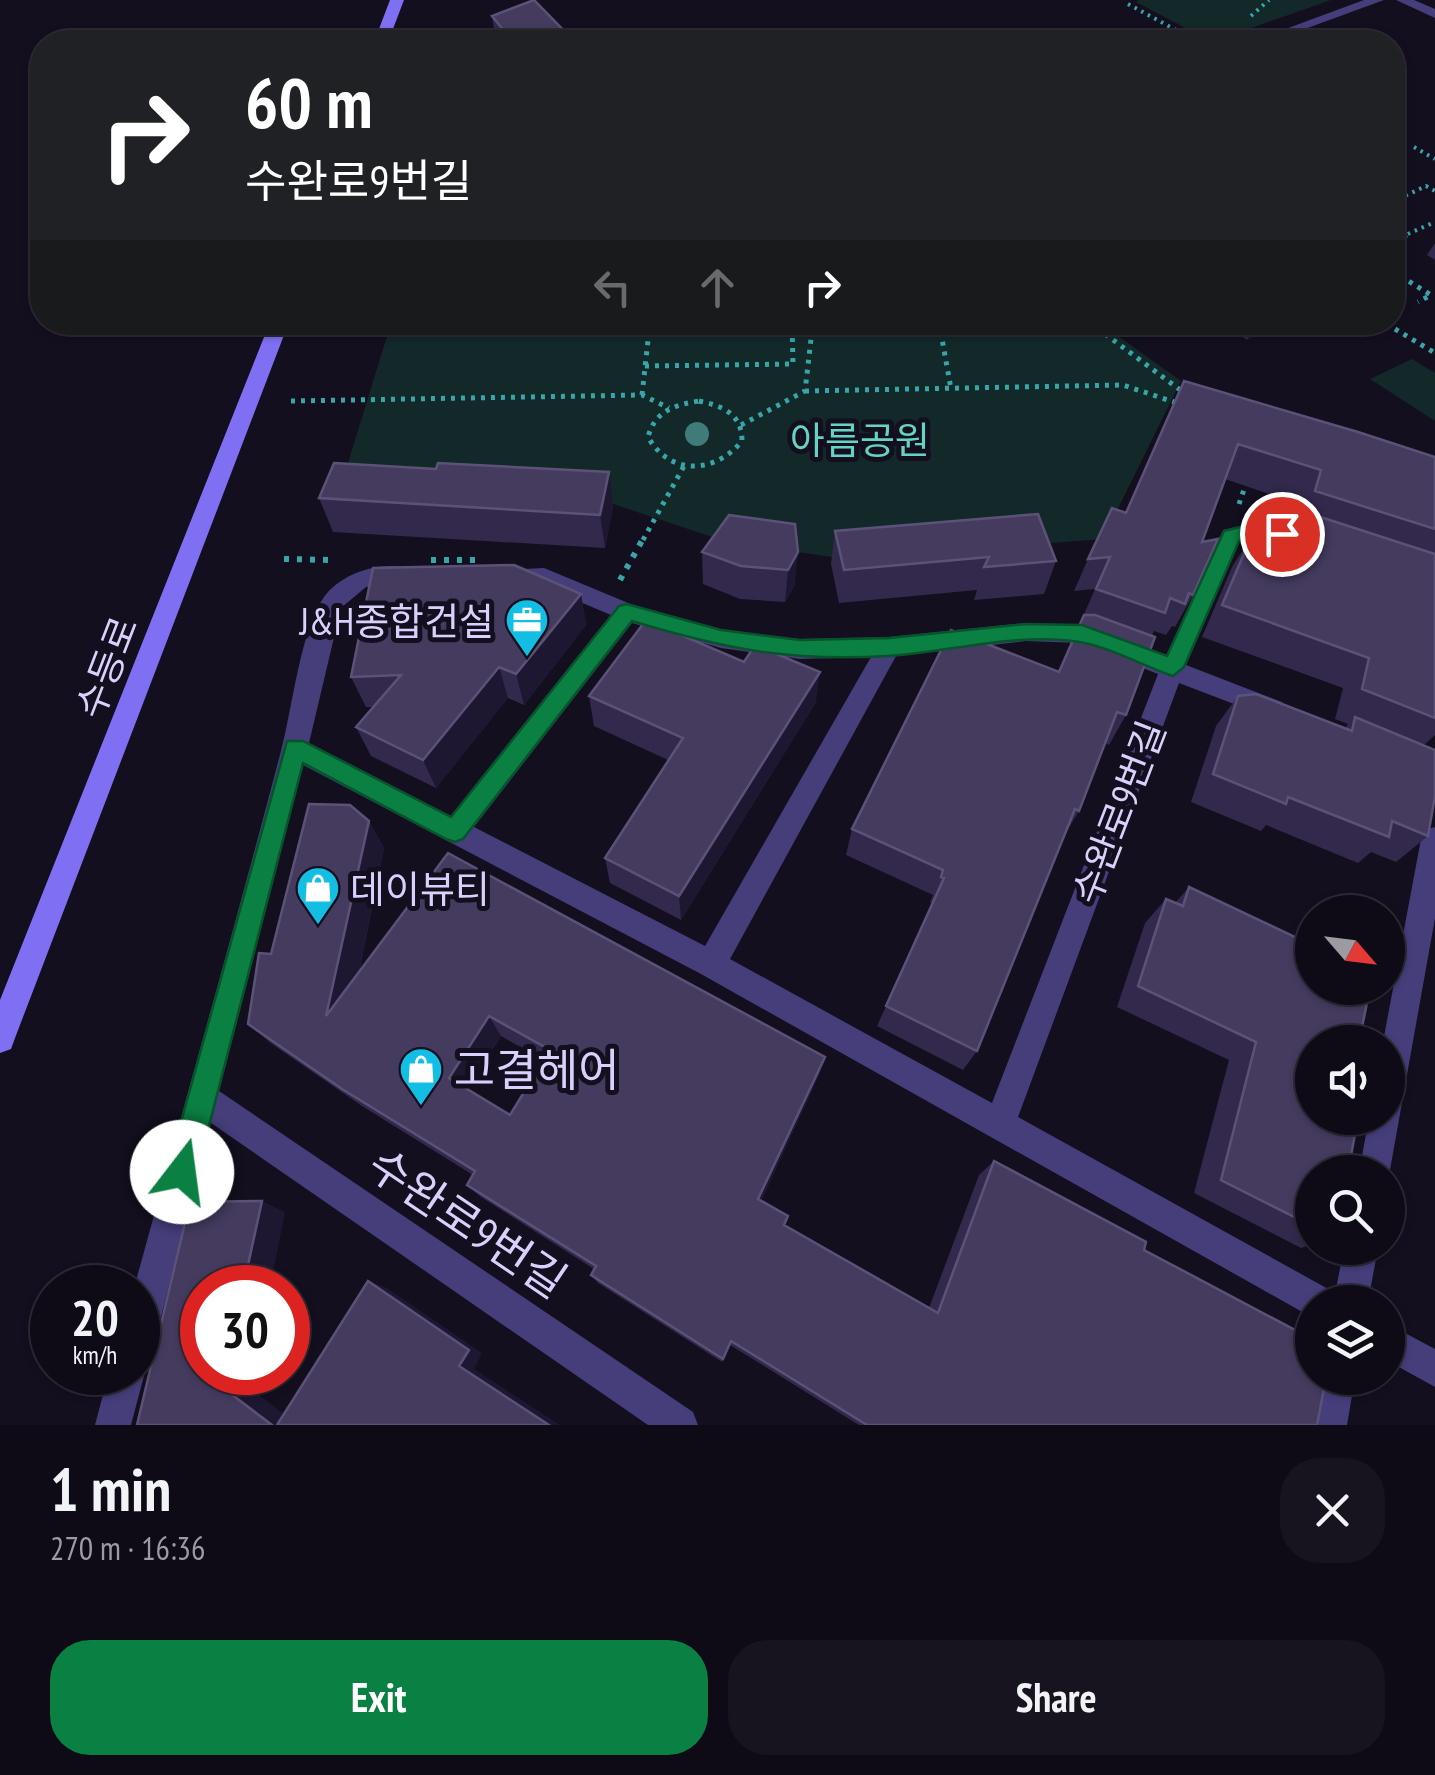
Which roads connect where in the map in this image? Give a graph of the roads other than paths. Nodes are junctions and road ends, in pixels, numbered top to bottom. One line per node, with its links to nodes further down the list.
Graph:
1 (396, 0): 5 (street)
2 (1377, 0): 6 (street)
3 (1403, 0): 4 (street)
4 (1435, 14)
5 (385, 30)
6 (1291, 30)
7 (275, 335): 20 (street, 수등로)
8 (1334, 550): 13 (street, 수완로9번길)
9 (428, 575): 15 (street)
10 (486, 576): 11 (street)
11 (627, 612): 12 (street); 16 (street)
12 (889, 647): 13 (street); 18 (street)
13 (1173, 667): 14 (street); 22 (street, 수완로9번길)
14 (1295, 718)
15 (295, 748): 16 (street); 21 (street)
16 (455, 831): 18 (street)
17 (1435, 839): 19 (street)
18 (712, 964): 22 (street)
19 (1402, 1025)
20 (0, 1038)
21 (202, 1098): 23 (street); 30 (street, 수완로9번길)
22 (1000, 1125): 24 (street)
23 (157, 1265)
24 (1295, 1289)
25 (1405, 1352): 26 (street)
26 (1435, 1369)
27 (121, 1395): 29 (street)
28 (1334, 1395): 31 (street)
29 (113, 1425)
30 (680, 1425)
31 (1328, 1425)

